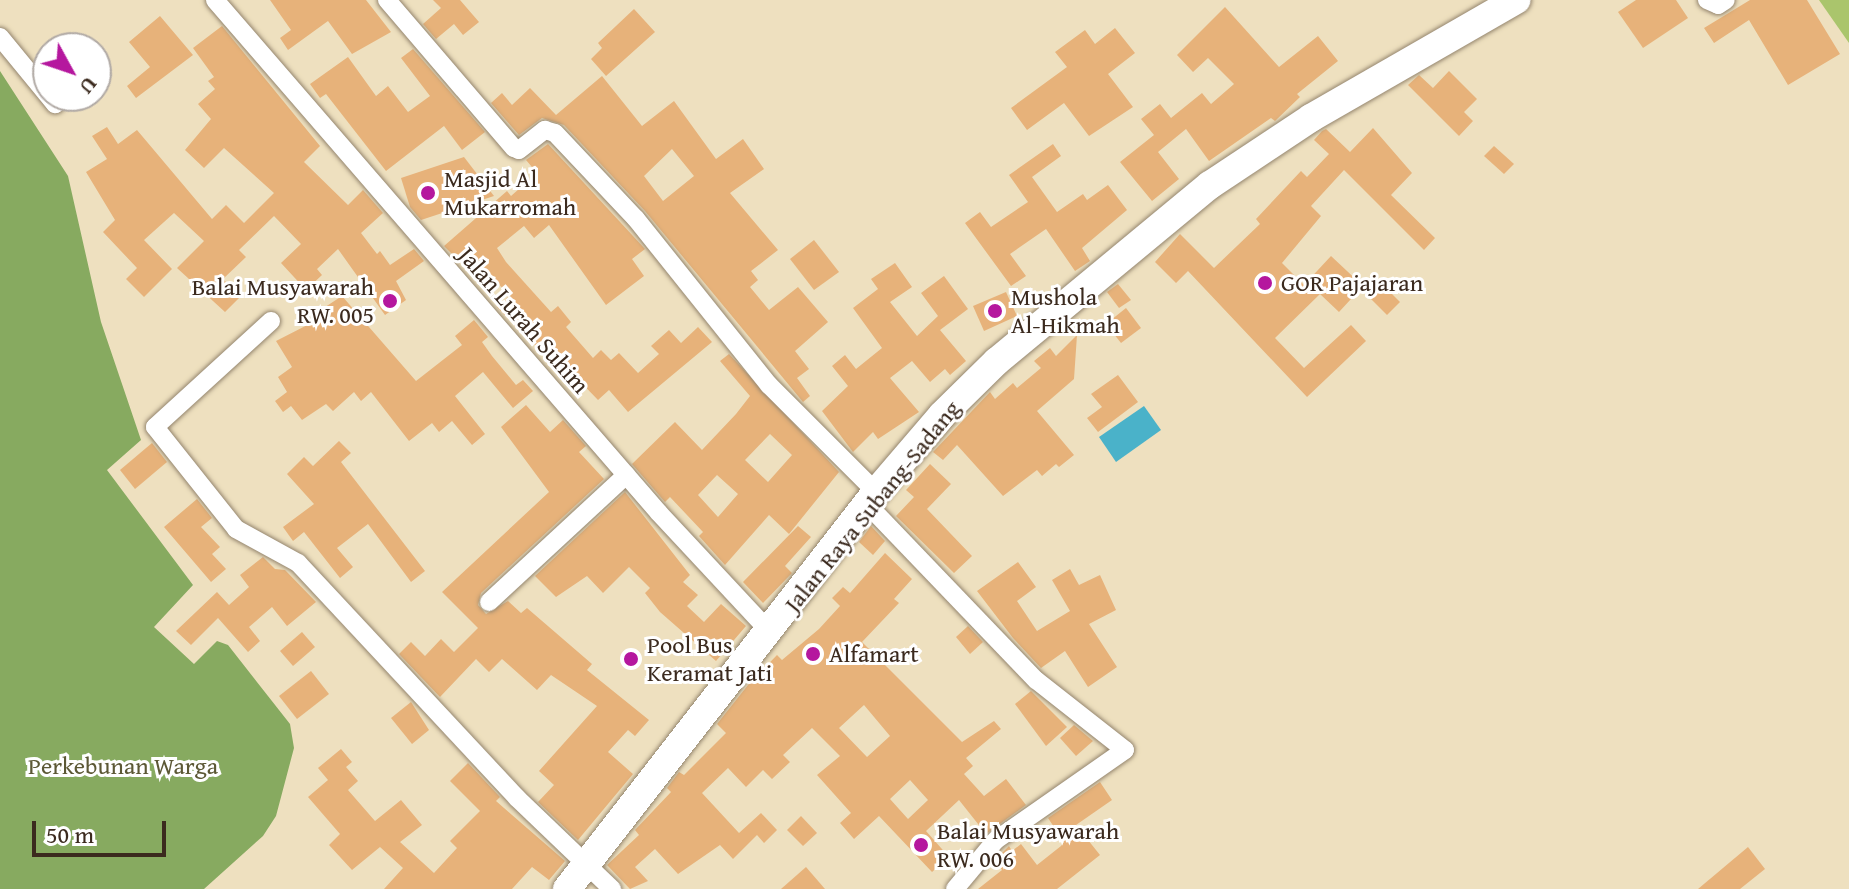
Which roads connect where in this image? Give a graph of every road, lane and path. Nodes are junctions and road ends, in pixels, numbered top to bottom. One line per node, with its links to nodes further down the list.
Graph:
1 (215, 0): 9 (street, Jalan Lurah Suhim)
2 (387, 0): 10 (street)
3 (1516, 0): 10 (main road, Jalan Raya Subang-Sadang)
4 (1707, 0): 5 (street)
5 (1726, 0)
6 (0, 37): 7 (street)
7 (32, 76)
8 (271, 321): 13 (street)
9 (626, 475): 11 (street); 12 (street, Jalan Lurah Suhim)
10 (872, 498): 12 (main road, Jalan Raya Subang-Sadang); 16 (street)
11 (489, 602)
12 (769, 631): 13 (main road, Jalan Raya Subang-Sadang)
13 (587, 865): 14 (main road, Jalan Raya Subang-Sadang); 15 (street)
14 (567, 889)
15 (612, 889)
16 (955, 889)

